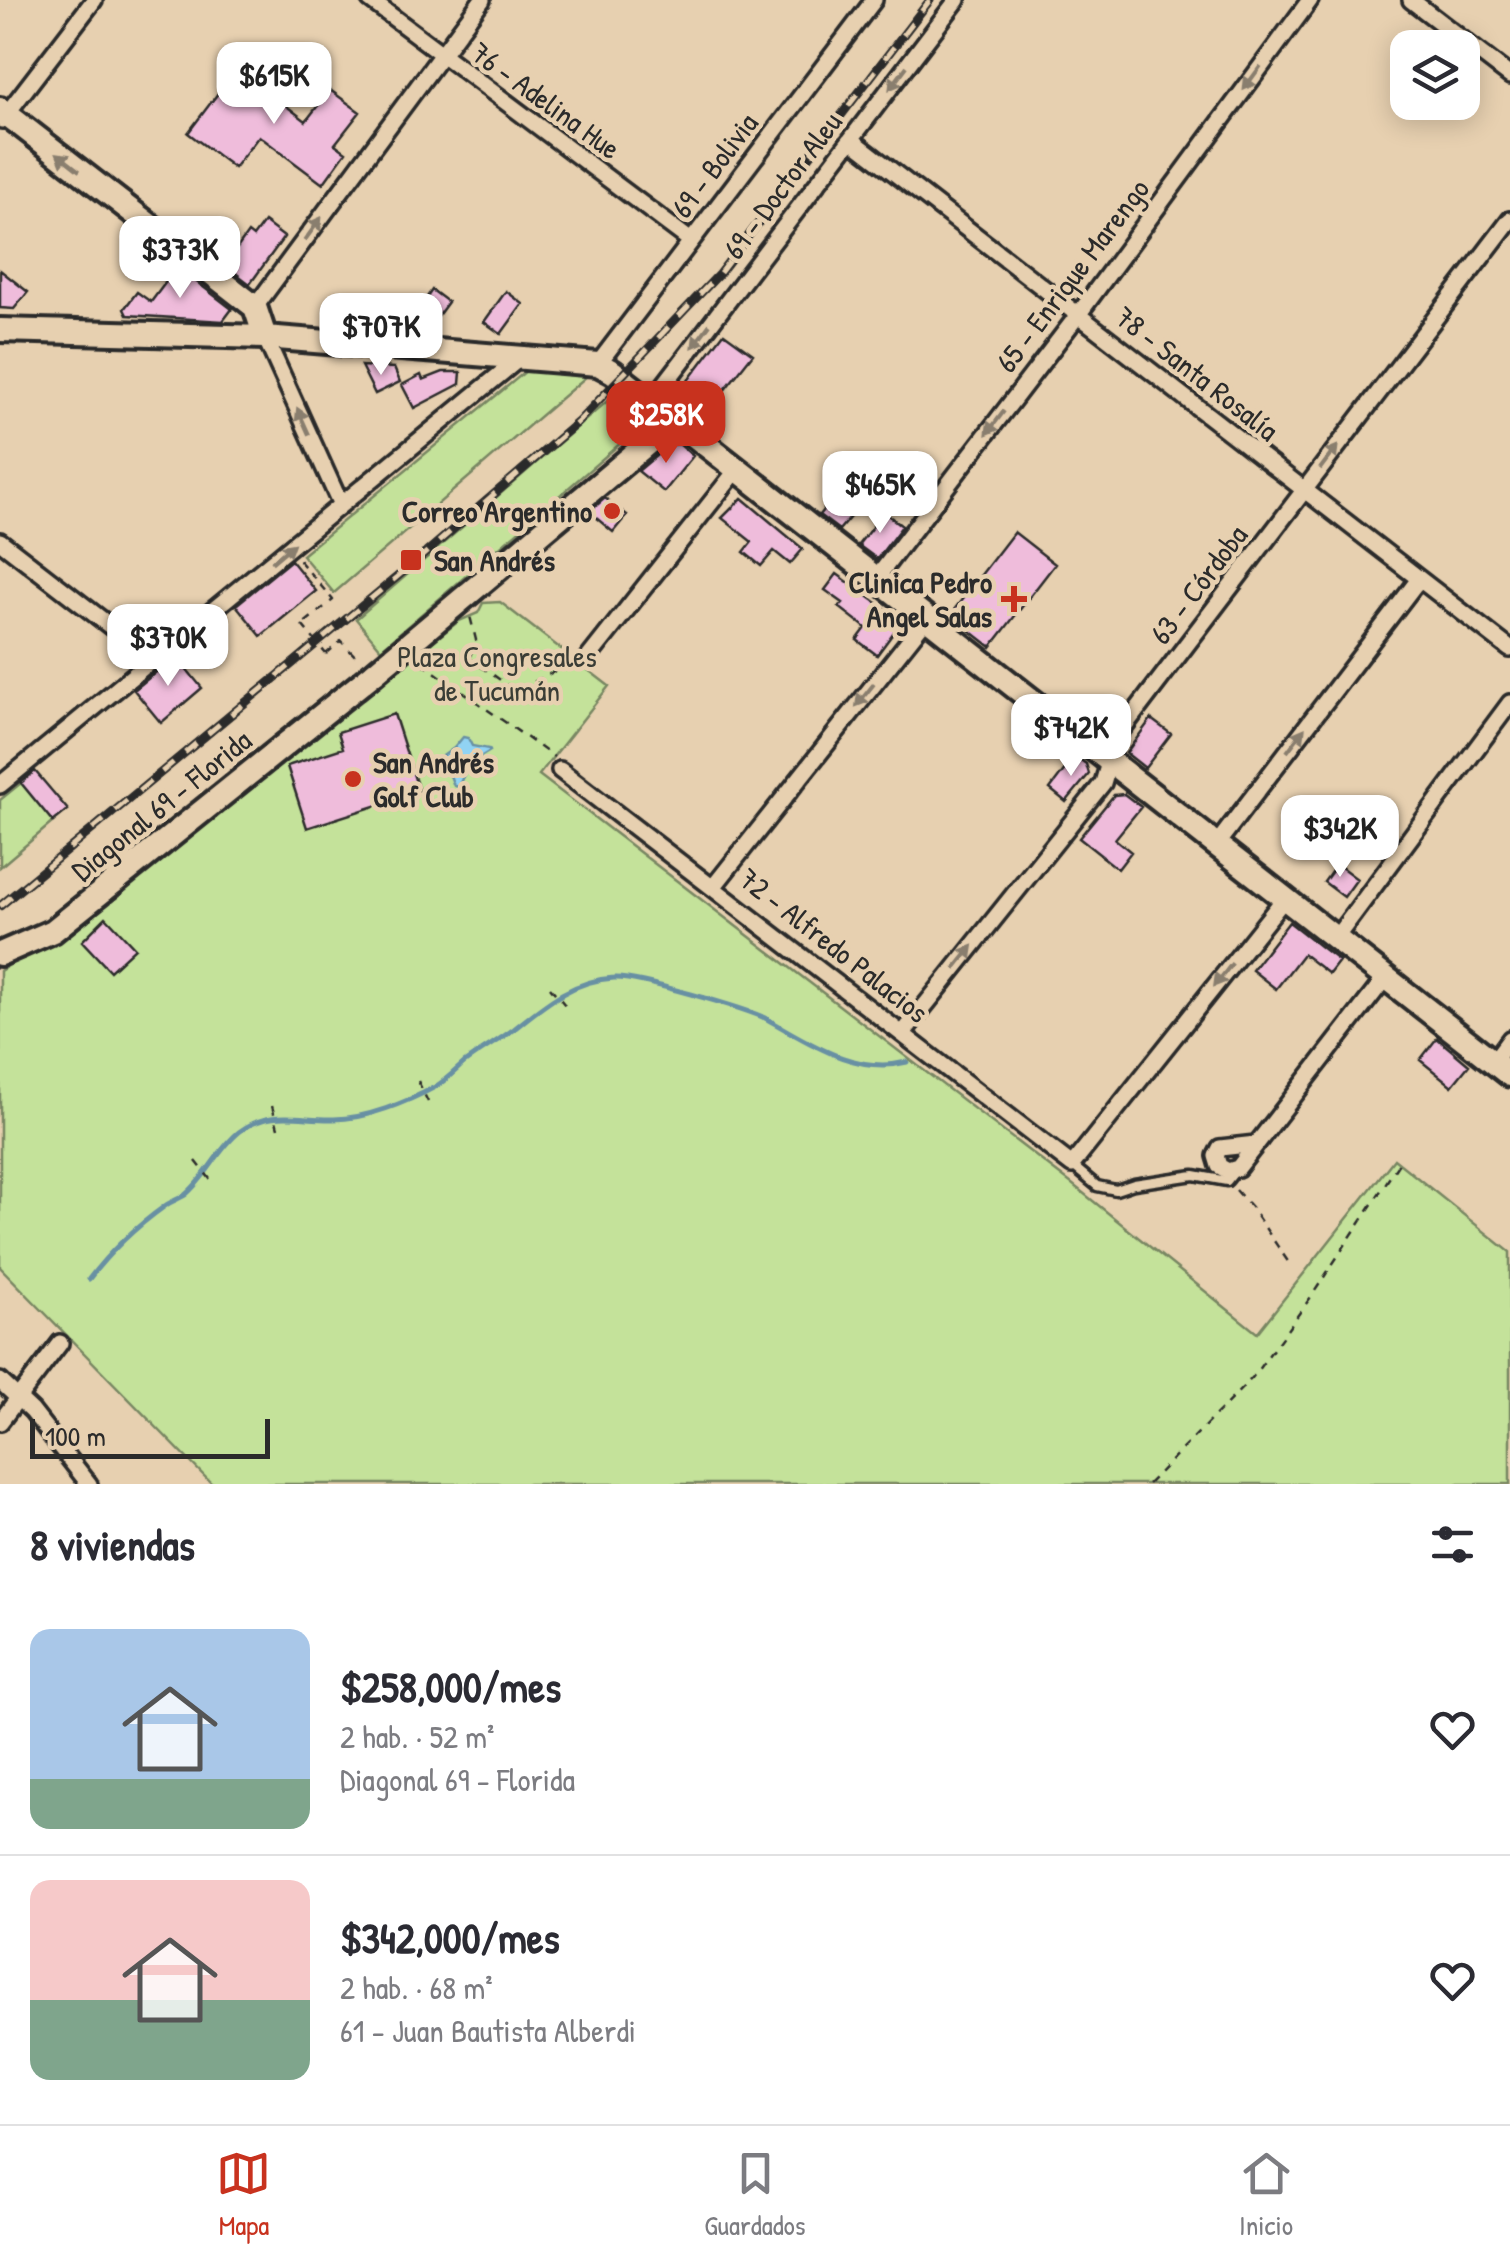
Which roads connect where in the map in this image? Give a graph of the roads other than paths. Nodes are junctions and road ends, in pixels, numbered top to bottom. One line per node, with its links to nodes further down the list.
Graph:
1 (94, 0): 10 (street)
2 (370, 0): 8 (street, 76 - Adelina Hue)
3 (482, 0): 8 (street)
4 (874, 0): 13 (street, 69 - Bolivia)
5 (957, 0): 11 (street, 69 - Doctor Aleu, one-way to 11)
6 (1310, 0): 15 (street, 65 - Enrique Marengo, one-way to 15)
7 (1412, 0): 9 (street)
8 (440, 56): 13 (street, 76 - Adelina Hue); 14 (street, one-way to 8)
9 (1510, 76)
10 (2, 116): 14 (main road, one-way to 10)
11 (852, 140): 15 (street, 78 - Santa Rosalía); 20 (street, 69 - Doctor Aleu, one-way to 20)
12 (1510, 220): 23 (street, 63 - Córdoba, one-way to 12)
13 (691, 241): 19 (street, 69 - Bolivia)
14 (255, 308): 17 (main road)
15 (1078, 315): 23 (street, 78 - Santa Rosalía); 27 (street, 65 - Enrique Marengo, one-way to 27)
16 (0, 330): 17 (main road)
17 (265, 338): 18 (main road); 24 (street, one-way to 17)
18 (521, 357): 19 (main road); 24 (street)
19 (598, 364): 20 (main road)
20 (651, 402): 21 (main road)
21 (674, 420): 22 (main road); 40 (main road, Diagonal 69 - Florida)
22 (736, 470): 27 (main road); 30 (street)
23 (1304, 490): 26 (street, 78 - Santa Rosalía); 33 (street, 63 - Córdoba)
24 (341, 506): 31 (street, one-way to 24)
25 (0, 541): 31 (street)
26 (1420, 579): 29 (street, 78 - Santa Rosalía); 36 (street, one-way to 26)
27 (875, 580): 28 (main road)
28 (926, 619): 33 (main road); 37 (street, one-way to 37)
29 (1510, 649)
30 (589, 657)
31 (154, 660): 35 (street)
32 (1510, 703): 39 (street)
33 (1108, 762): 36 (main road); 42 (street, 63 - Córdoba, one-way to 33)
34 (560, 770): 37 (street, 72 - Alfredo Palacios)
35 (0, 784)
36 (1216, 846): 38 (main road)
37 (714, 886): 42 (street, 72 - Alfredo Palacios)
38 (1284, 899): 39 (main road); 46 (street, one-way to 46)
39 (1335, 939): 41 (main road)
40 (0, 954)
41 (1386, 977): 44 (main road); 45 (street)
42 (904, 1033): 46 (street, 72 - Alfredo Palacios)
43 (1510, 1039): 44 (street)
44 (1501, 1068)
45 (1256, 1144): 47 (street); 47 (street)
46 (1072, 1166): 47 (lane)
47 (1232, 1174)
48 (60, 1343): 50 (street)
49 (0, 1380): 50 (street)
50 (20, 1397): 51 (street); 52 (street)
51 (0, 1422)
52 (88, 1484)

